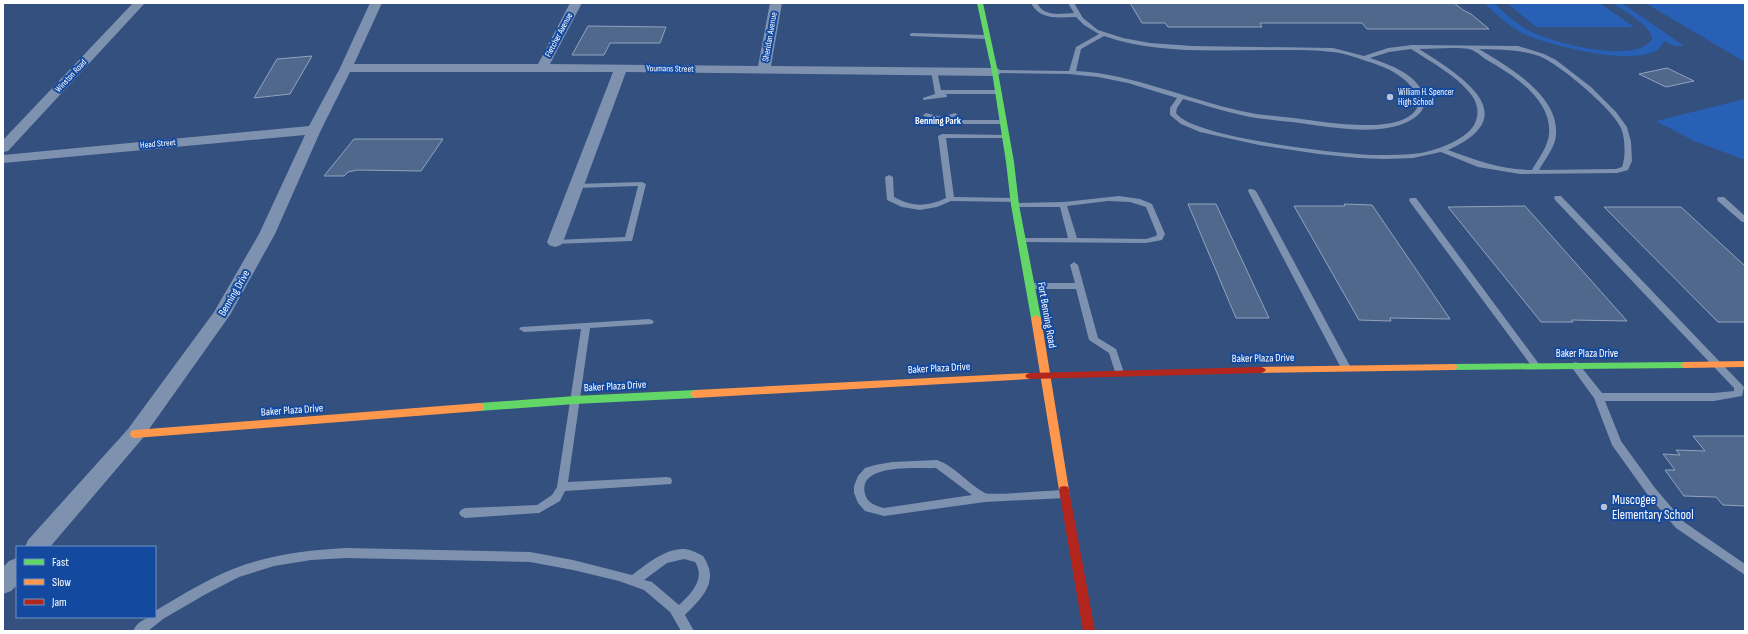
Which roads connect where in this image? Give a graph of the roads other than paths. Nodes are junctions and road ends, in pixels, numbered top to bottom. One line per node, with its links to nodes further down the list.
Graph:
1 (139, 3): 33 (street, Winston Road)
2 (376, 3): 15 (street, Benning Drive)
3 (576, 3): 16 (street, Fletcher Avenue)
4 (776, 3): 18 (street, Sheridan Avenue)
5 (980, 3): 11 (street, Fort Benning Road)
6 (1034, 3): 8 (lane)
7 (1071, 3): 8 (lane)
8 (1077, 15): 9 (lane)
9 (1104, 34): 14 (lane); 21 (lane)
10 (912, 36): 11 (lane)
11 (987, 36): 20 (street, Fort Benning Road)
12 (1412, 47): 13 (lane); 14 (lane); 34 (lane)
13 (1470, 47): 36 (lane); 36 (lane)
14 (1364, 58): 24 (lane)
15 (346, 68): 16 (street, Youmans Street); 31 (street, Benning Drive)
16 (542, 68): 17 (street, Youmans Street)
17 (621, 68): 18 (street, Youmans Street); 38 (street)
18 (764, 70): 19 (street, Youmans Street)
19 (934, 71): 20 (street, Youmans Street); 23 (lane)
20 (995, 72): 21 (lane); 22 (street, Fort Benning Road)
21 (1072, 73): 24 (lane)
22 (998, 92): 23 (lane); 30 (street, Fort Benning Road)
23 (939, 95): 25 (lane); 26 (lane)
24 (1181, 97): 34 (lane)
25 (953, 98)
26 (925, 99)
27 (926, 115): 29 (lane)
28 (956, 115): 29 (lane)
29 (941, 117): 30 (lane)
30 (1003, 122): 32 (street, Fort Benning Road)
31 (314, 130): 35 (street, Head Street); 65 (street, Benning Drive)
32 (1005, 136): 41 (lane); 44 (street, Fort Benning Road)
33 (3, 148)
34 (1440, 150): 36 (lane)
35 (3, 159)
36 (1534, 172)
37 (889, 177): 41 (lane)
38 (576, 186): 49 (street); 49 (lane)
39 (1252, 191): 60 (lane)
40 (1558, 198): 58 (lane)
41 (950, 199): 44 (lane)
42 (1721, 199): 46 (lane)
43 (1413, 200): 59 (lane)
44 (1014, 202): 45 (lane); 47 (street, Fort Benning Road)
45 (1064, 204): 48 (lane); 48 (lane)
46 (1745, 220)
47 (1022, 240): 48 (lane); 51 (street, Fort Benning Road)
48 (1073, 240)
49 (555, 242)
50 (1074, 266): 52 (lane)
51 (1030, 286): 52 (lane); 62 (street, Fort Benning Road)
52 (1079, 286): 61 (lane)
53 (649, 322): 54 (lane)
54 (586, 325): 55 (lane); 64 (lane)
55 (524, 329)
56 (1745, 364): 58 (street, Baker Plaza Drive)
57 (1575, 365): 58 (street, Baker Plaza Drive); 59 (street, Baker Plaza Drive); 63 (lane)
58 (1716, 365): 63 (lane)
59 (1536, 366): 60 (street, Baker Plaza Drive)
60 (1346, 368): 61 (street, Baker Plaza Drive)
61 (1120, 373): 62 (street, Baker Plaza Drive)
62 (1046, 375): 64 (street, Baker Plaza Drive); 68 (street, Fort Benning Road)
63 (1599, 397): 73 (lane)
64 (575, 400): 65 (street, Baker Plaza Drive); 67 (lane)
65 (135, 434): 71 (street, Benning Drive)
66 (667, 481): 67 (lane)
67 (562, 487): 70 (lane)
68 (1065, 494): 69 (lane); 79 (street, Fort Benning Road)
69 (985, 498): 69 (lane)
70 (465, 513)
71 (37, 546)
72 (16, 569): 75 (street)
73 (1745, 570)
74 (634, 581): 76 (lane); 76 (lane); 77 (lane)
75 (3, 584)
76 (678, 614): 78 (lane)
77 (139, 631)
78 (688, 631)
79 (1089, 631)

